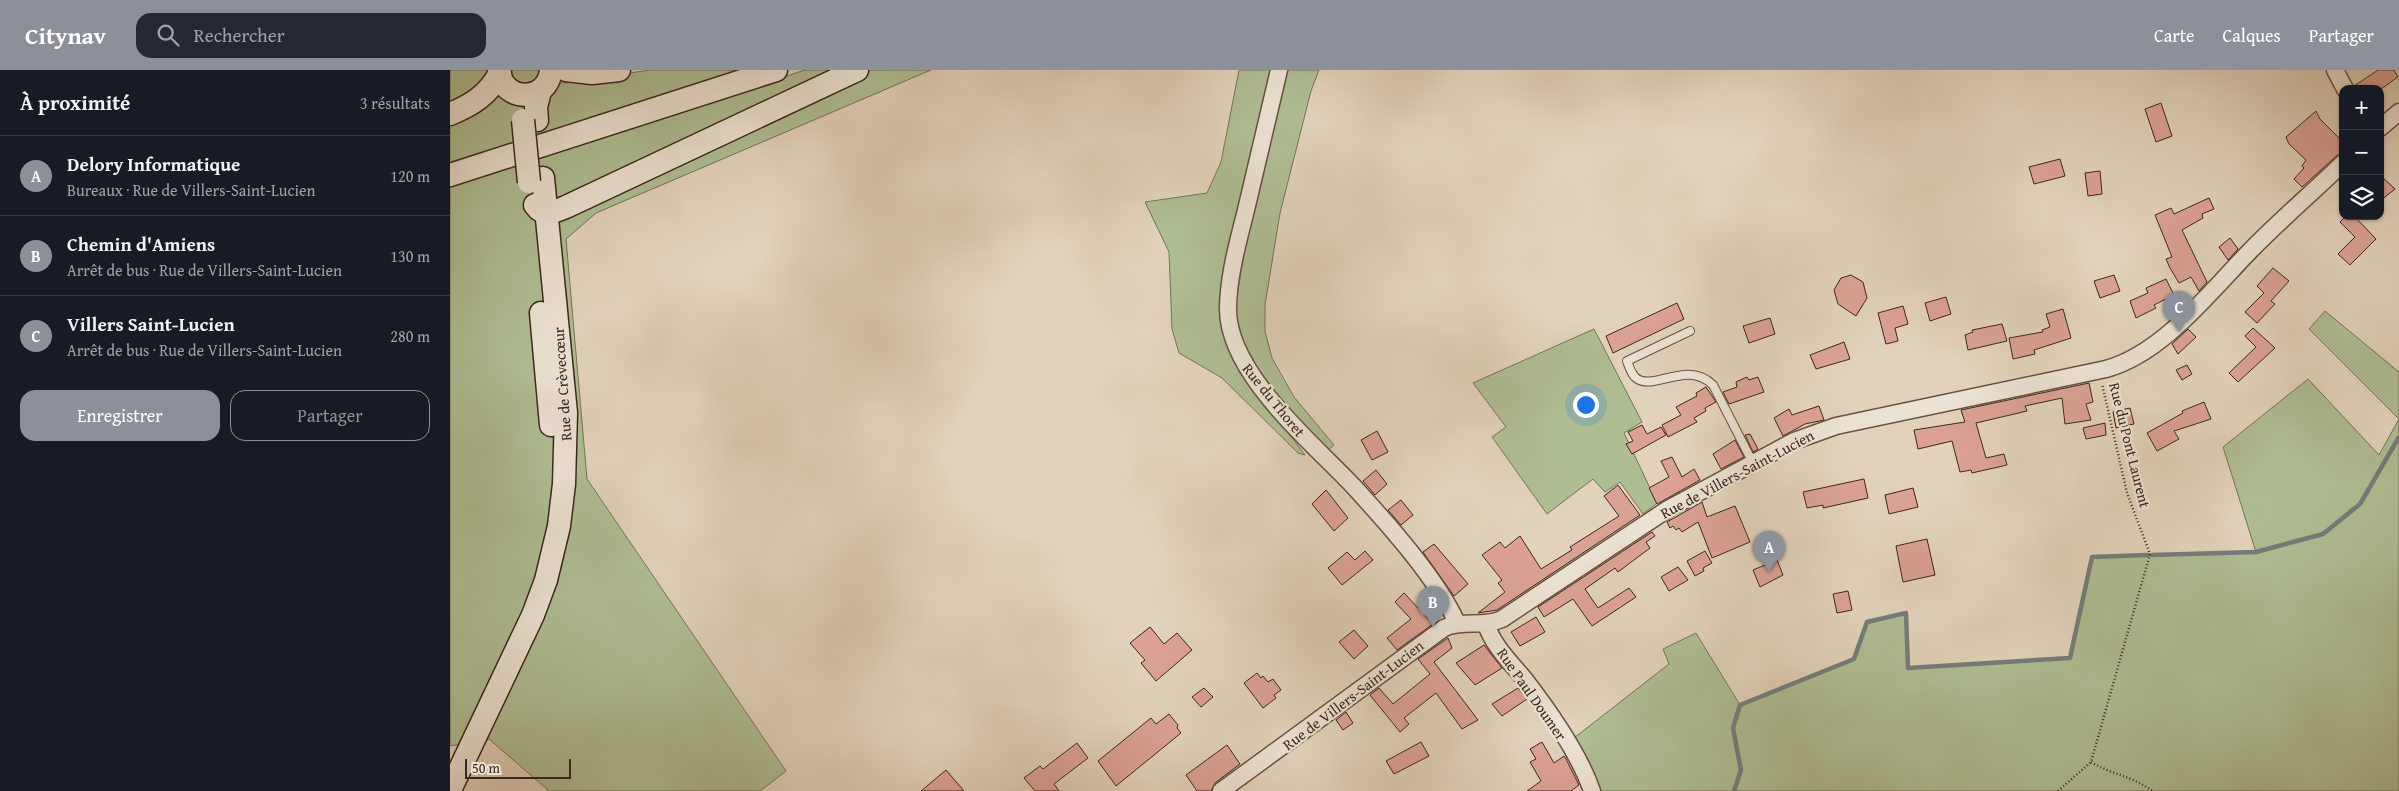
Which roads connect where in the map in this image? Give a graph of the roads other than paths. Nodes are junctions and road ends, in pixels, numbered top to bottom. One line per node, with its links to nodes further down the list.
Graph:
1 (551, 70): 10 (main road, Rue de Crèvecœur)
2 (566, 70): 3 (main road)
3 (618, 70)
4 (776, 70): 17 (main road)
5 (857, 70): 19 (main road)
6 (1279, 70): 22 (street, Rue du Thoret)
7 (2335, 70): 9 (street)
8 (500, 72): 11 (main road, Rue de Crèvecœur); 13 (main road)
9 (2343, 85)
10 (540, 91): 11 (main road); 14 (main road, Rue de Crèvecœur)
11 (514, 93): 14 (main road, Rue de Crèvecœur)
12 (2399, 112): 15 (street)
13 (450, 114)
14 (530, 120): 18 (main road, Rue de Crèvecœur)
15 (2384, 125)
16 (2339, 167): 21 (street, Rue de Villers-Saint-Lucien)
17 (450, 176)
18 (534, 184): 19 (main road, Rue de Crèvecœur); 24 (main road, Rue de Crèvecœur)
19 (547, 213): 24 (main road, Rue de Crèvecœur)
20 (1690, 330): 21 (lane)
21 (1753, 463): 23 (street, Rue de Villers-Saint-Lucien)
22 (1457, 624): 23 (street, Rue de Villers-Saint-Lucien); 26 (street, Rue de Villers-Saint-Lucien)
23 (1486, 624): 27 (street, Rue Paul Doumer)
24 (507, 668): 25 (main road, Rue de Crèvecœur)
25 (450, 790)
26 (1221, 791)
27 (1592, 791)

